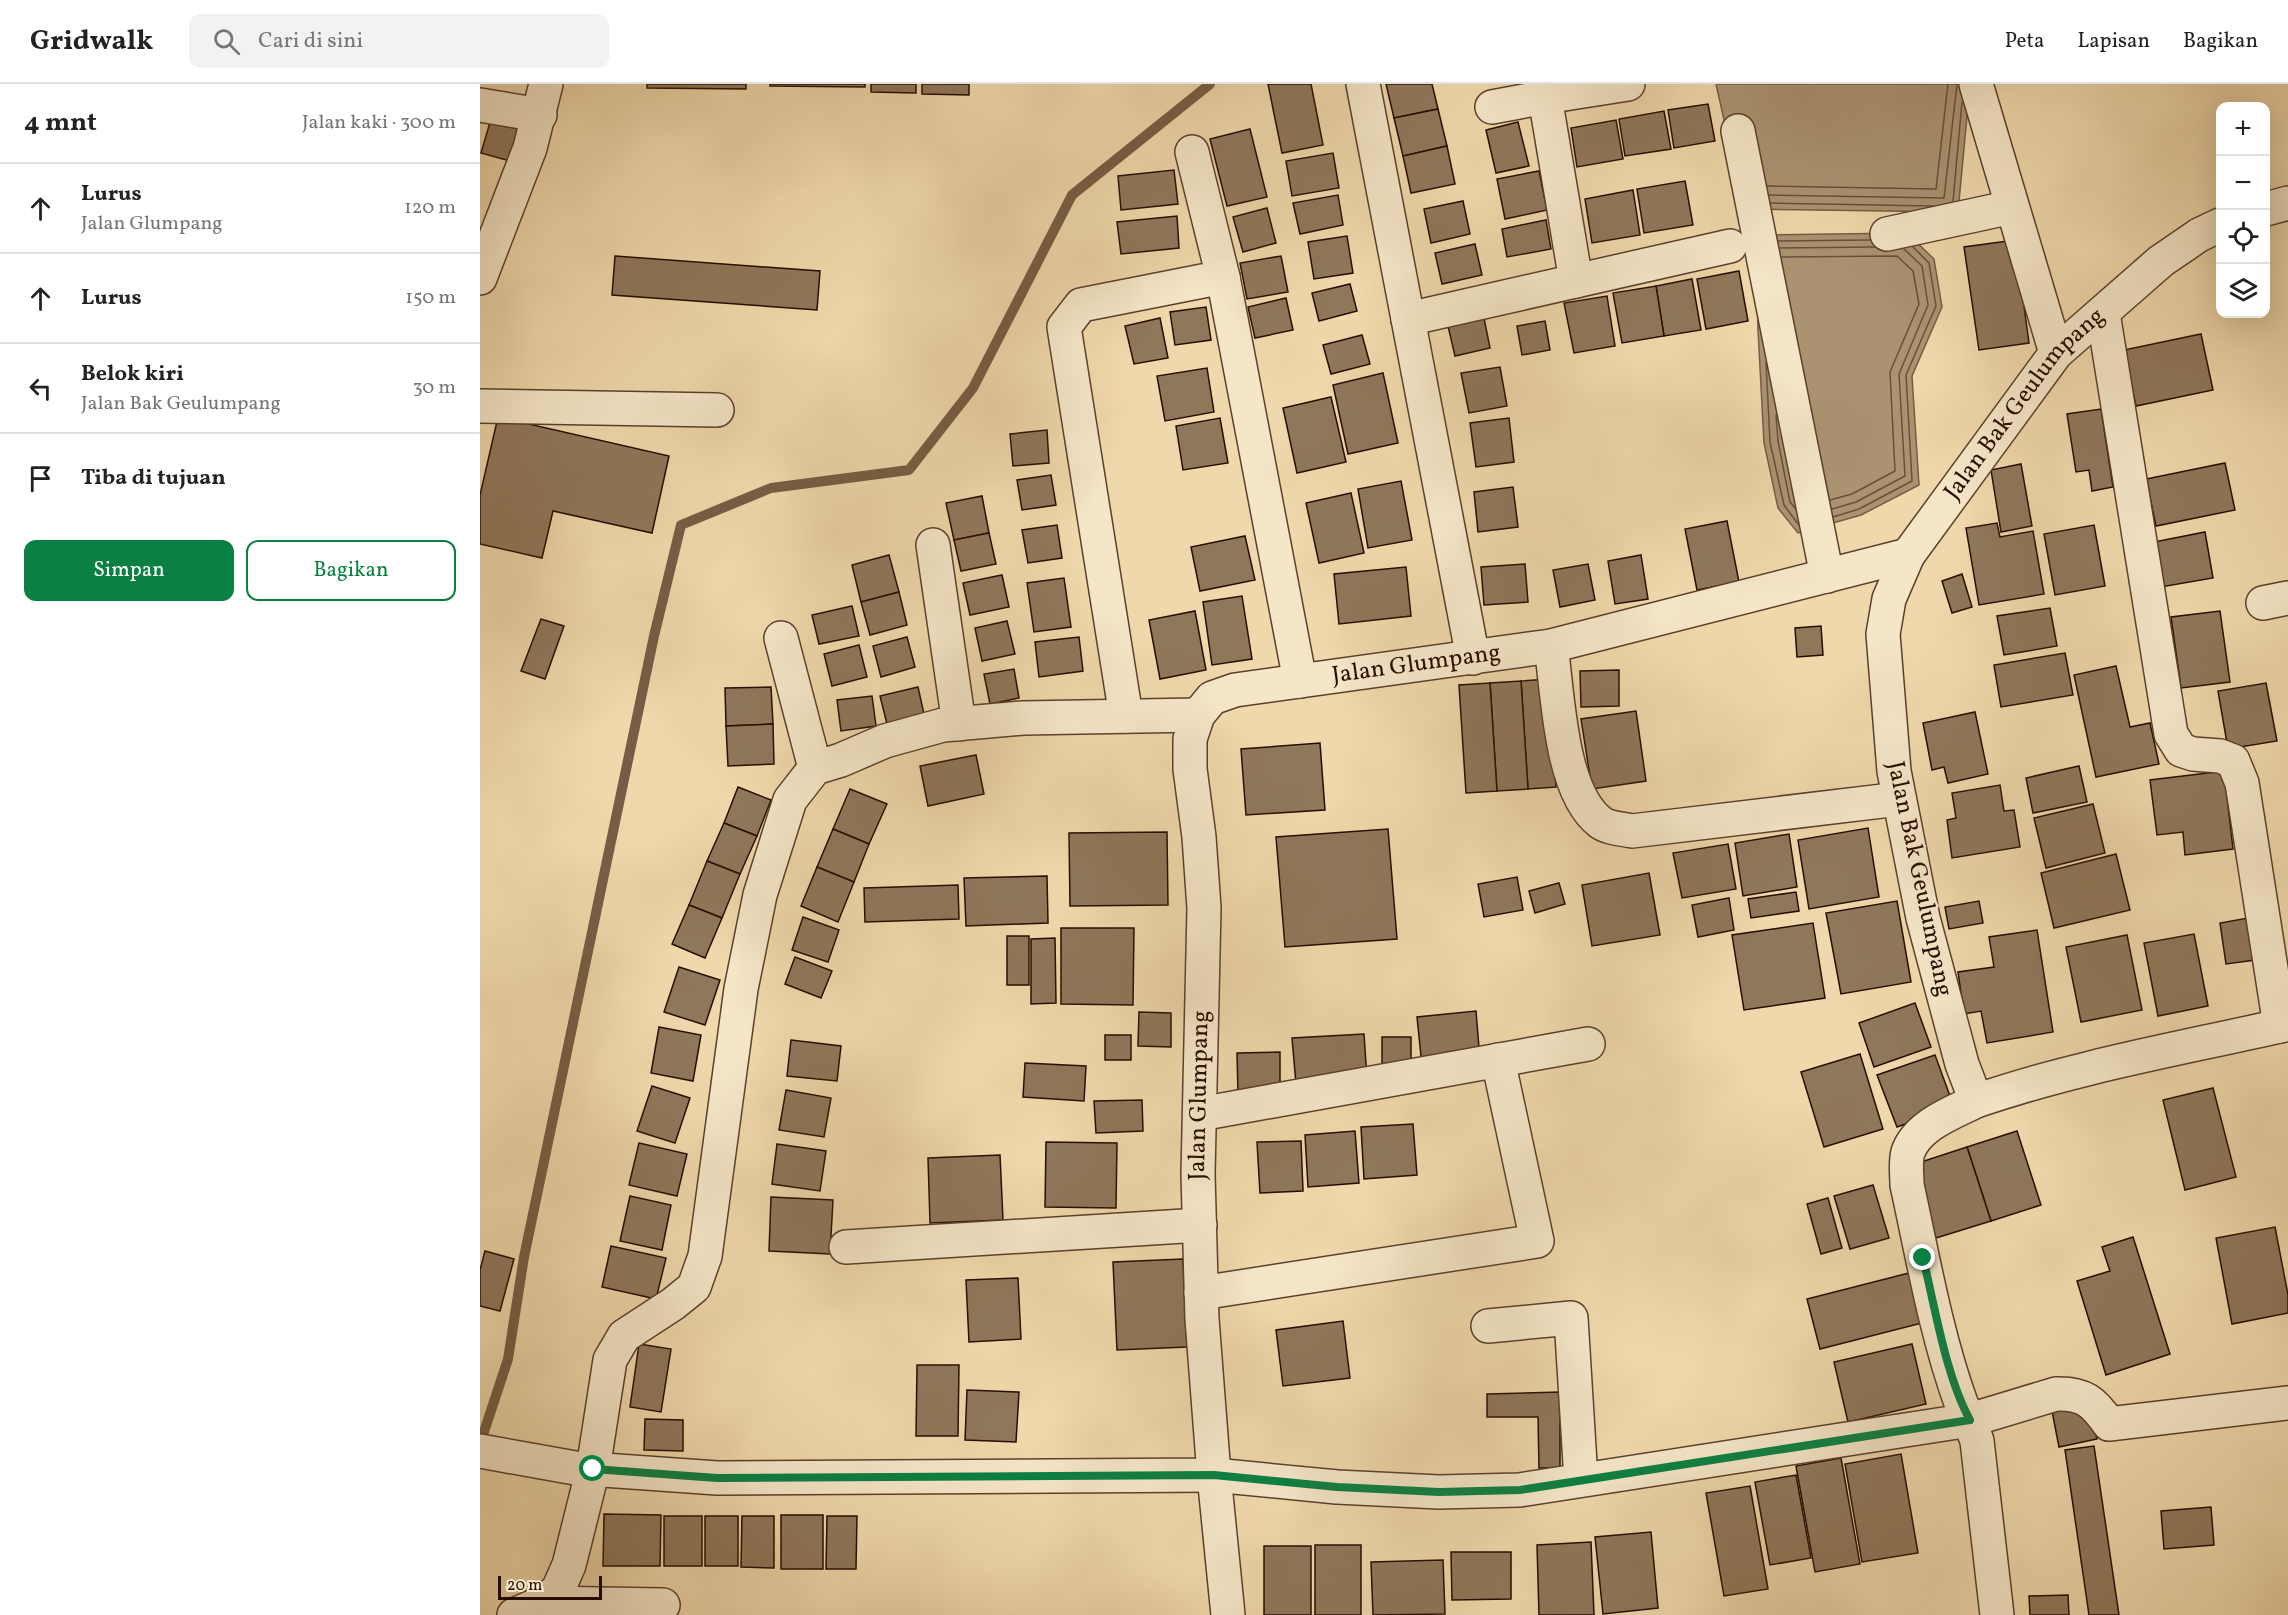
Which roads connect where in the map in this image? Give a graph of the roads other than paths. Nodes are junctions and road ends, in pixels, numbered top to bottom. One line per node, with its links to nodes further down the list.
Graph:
1 (1363, 84): 20 (street)
2 (1628, 84): 4 (street)
3 (1976, 84): 11 (street)
4 (1545, 97): 7 (street); 18 (street)
5 (543, 100): 6 (street); 17 (street)
6 (480, 105)
7 (1492, 107)
8 (1738, 131): 26 (street)
9 (1192, 152): 16 (street)
10 (2288, 203): 12 (street)
11 (2012, 207): 14 (street); 21 (street)
12 (2270, 208)
13 (2216, 227): 19 (street, Jalan Bak Geulumpang)
14 (1887, 234)
15 (1730, 246): 18 (street)
16 (1223, 277): 30 (street); 32 (street)
17 (480, 278)
18 (1576, 281): 20 (street)
19 (2103, 313): 21 (street, Jalan Bak Geulumpang); 36 (street)
20 (1408, 320): 29 (street)
21 (2055, 353): 25 (street, Jalan Bak Geulumpang)
22 (480, 406): 23 (street)
23 (717, 410)
24 (933, 545): 33 (street)
25 (1908, 555): 26 (street, Jalan Glumpang); 35 (street, Jalan Bak Geulumpang)
26 (1827, 576): 28 (street, Jalan Glumpang)
27 (781, 638): 34 (street)
28 (1551, 646): 29 (street, Jalan Glumpang); 35 (street)
29 (1473, 658): 30 (street, Jalan Glumpang)
30 (1300, 681): 31 (street, Jalan Glumpang)
31 (1198, 715): 32 (street); 40 (street, Jalan Glumpang)
32 (1126, 716): 33 (street)
33 (959, 724): 34 (street)
34 (815, 768): 48 (street)
35 (1899, 799): 39 (street, Jalan Bak Geulumpang)
36 (2284, 1025): 39 (street)
37 (1588, 1044): 38 (street)
38 (1498, 1060): 40 (street); 43 (street)
39 (1976, 1101): 46 (street)
40 (1200, 1114): 41 (street, Jalan Glumpang)
41 (1200, 1225): 42 (street); 43 (street, Jalan Glumpang)
42 (846, 1247)
43 (1201, 1293): 49 (street, Jalan Glumpang)
44 (1488, 1326): 50 (street)
45 (2288, 1403): 46 (street)
46 (1970, 1420): 50 (street); 54 (street)
47 (480, 1451): 48 (street)
48 (584, 1469): 49 (street); 52 (street)
49 (1214, 1475): 50 (street); 53 (street, Jalan Glumpang)
50 (1581, 1480)
51 (663, 1605): 52 (street)
52 (527, 1609)
53 (1228, 1615)
54 (1996, 1615)

